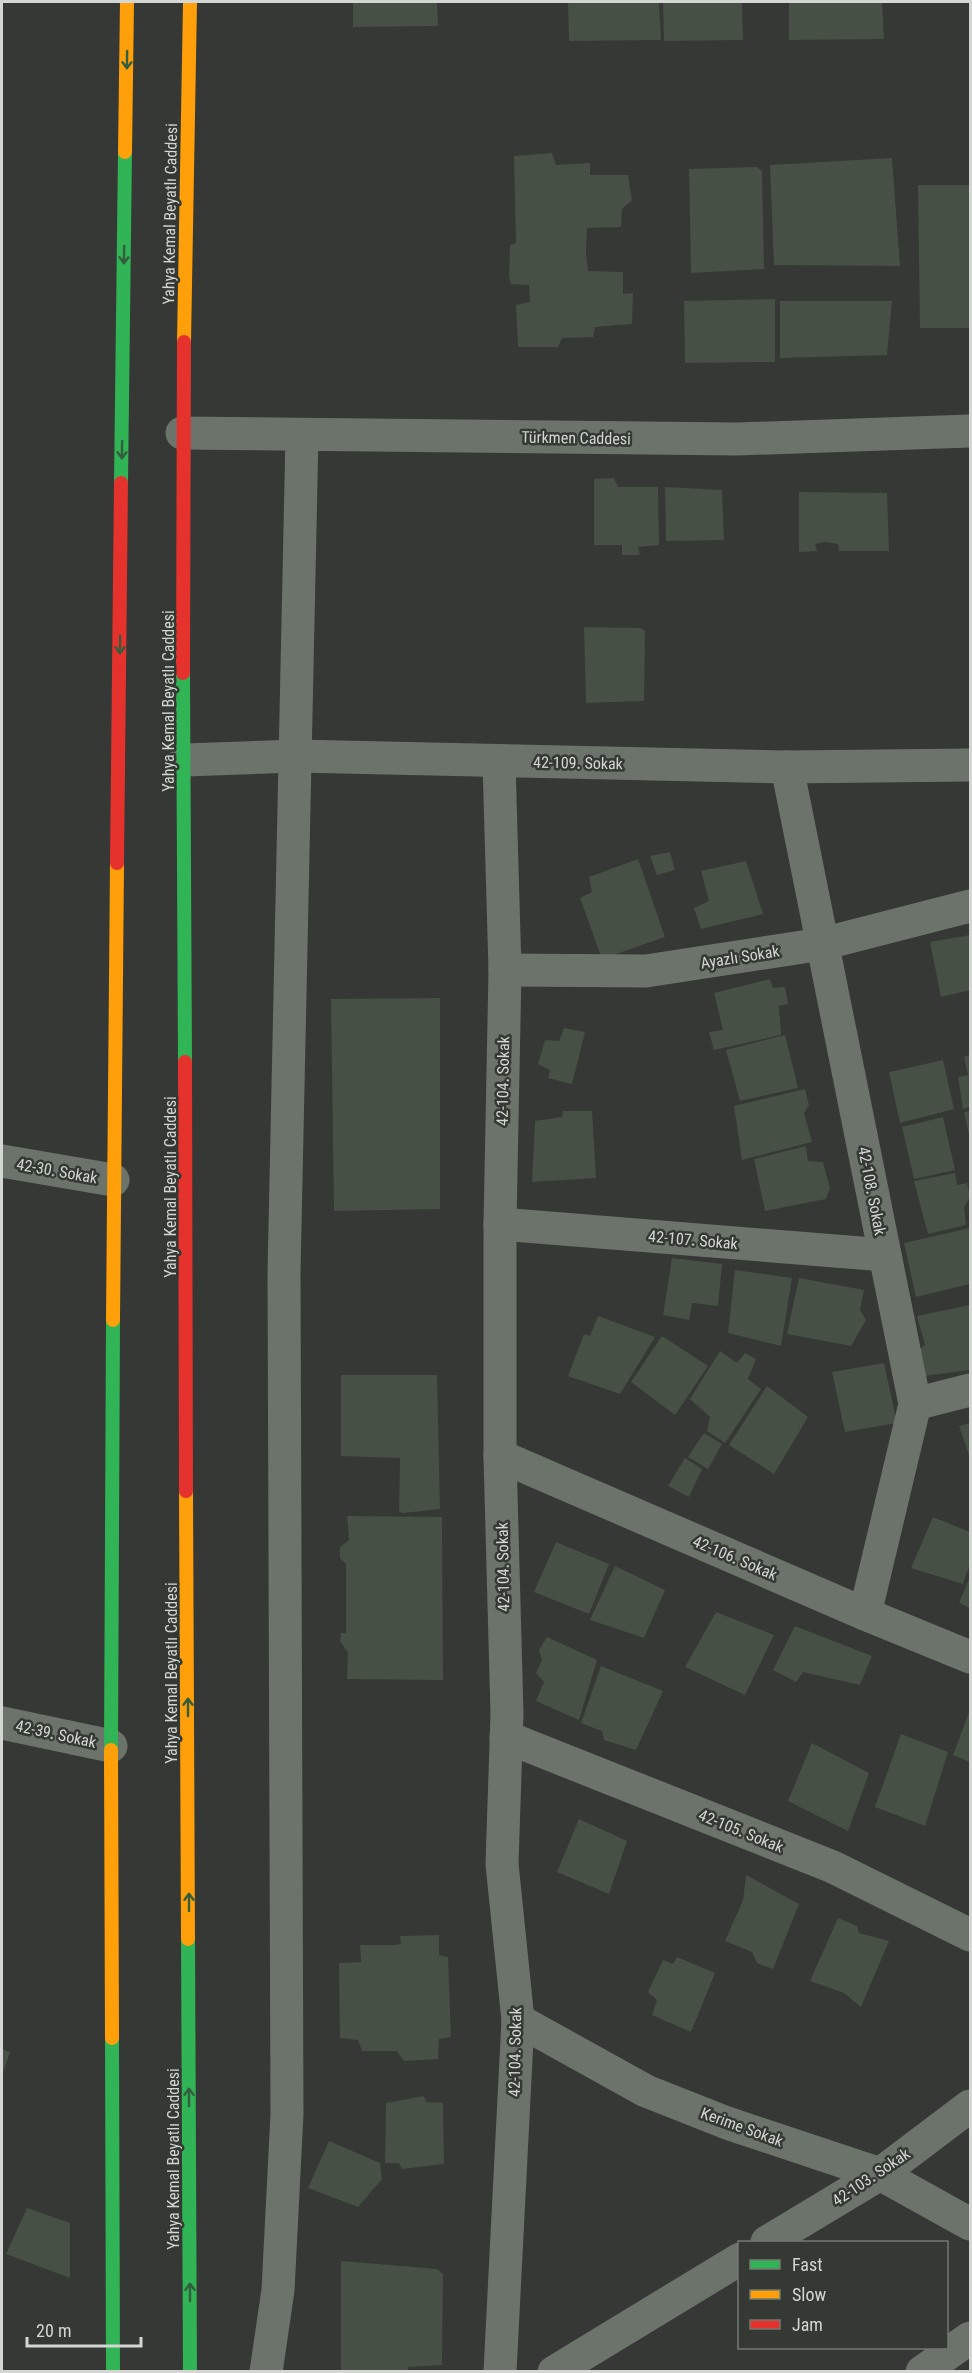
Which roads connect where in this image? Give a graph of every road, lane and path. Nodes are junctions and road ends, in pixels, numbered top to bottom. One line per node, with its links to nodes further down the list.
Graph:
1 (127, 2): 15 (street, one-way to 15)
2 (190, 2): 4 (street, Yahya Kemal Beyatlı Caddesi)
3 (970, 431): 5 (street, Türkmen Caddesi)
4 (182, 433): 5 (street, Türkmen Caddesi); 7 (street, Yahya Kemal Beyatlı Caddesi)
5 (302, 435): 6 (street)
6 (296, 756): 7 (street, 42-109. Sokak); 8 (street, 42-109. Sokak); 36 (street)
7 (185, 760): 35 (street, Yahya Kemal Beyatlı Caddesi, one-way to 7)
8 (499, 762): 10 (street, 42-109. Sokak); 13 (street, 42-104. Sokak)
9 (970, 765): 10 (street, 42-109. Sokak)
10 (787, 767): 12 (street, 42-108. Sokak)
11 (970, 906): 12 (street, Ayazlı Sokak)
12 (822, 944): 13 (street, Ayazlı Sokak); 17 (street, 42-108. Sokak)
13 (505, 970): 16 (street, 42-104. Sokak)
14 (2, 1161): 15 (street, 42-30. Sokak)
15 (113, 1180): 25 (street)
16 (500, 1224): 17 (street, 42-107. Sokak); 20 (street, 42-104. Sokak)
17 (885, 1255): 19 (street, 42-108. Sokak)
18 (970, 1390): 19 (street)
19 (915, 1404): 21 (street, 42-108. Sokak)
20 (500, 1456): 21 (street, 42-106. Sokak); 24 (street, 42-104. Sokak)
21 (865, 1614): 22 (street, 42-106. Sokak)
22 (970, 1657)
23 (2, 1723): 25 (street, 42-39. Sokak)
24 (506, 1737): 26 (street, 42-105. Sokak); 27 (street, 42-104. Sokak)
25 (111, 1746): 34 (street)
26 (970, 1935)
27 (518, 2020): 29 (street, Kerime Sokak); 37 (street, 42-104. Sokak)
28 (970, 2106): 29 (street, 42-103. Sokak)
29 (880, 2174): 30 (street, Kerime Sokak); 31 (street, 42-103. Sokak)
30 (970, 2224)
31 (769, 2241)
32 (738, 2260): 38 (street)
33 (970, 2338): 39 (street)
34 (113, 2372)
35 (190, 2372)
36 (266, 2372)
37 (500, 2372)
38 (554, 2372)
39 (922, 2372)

